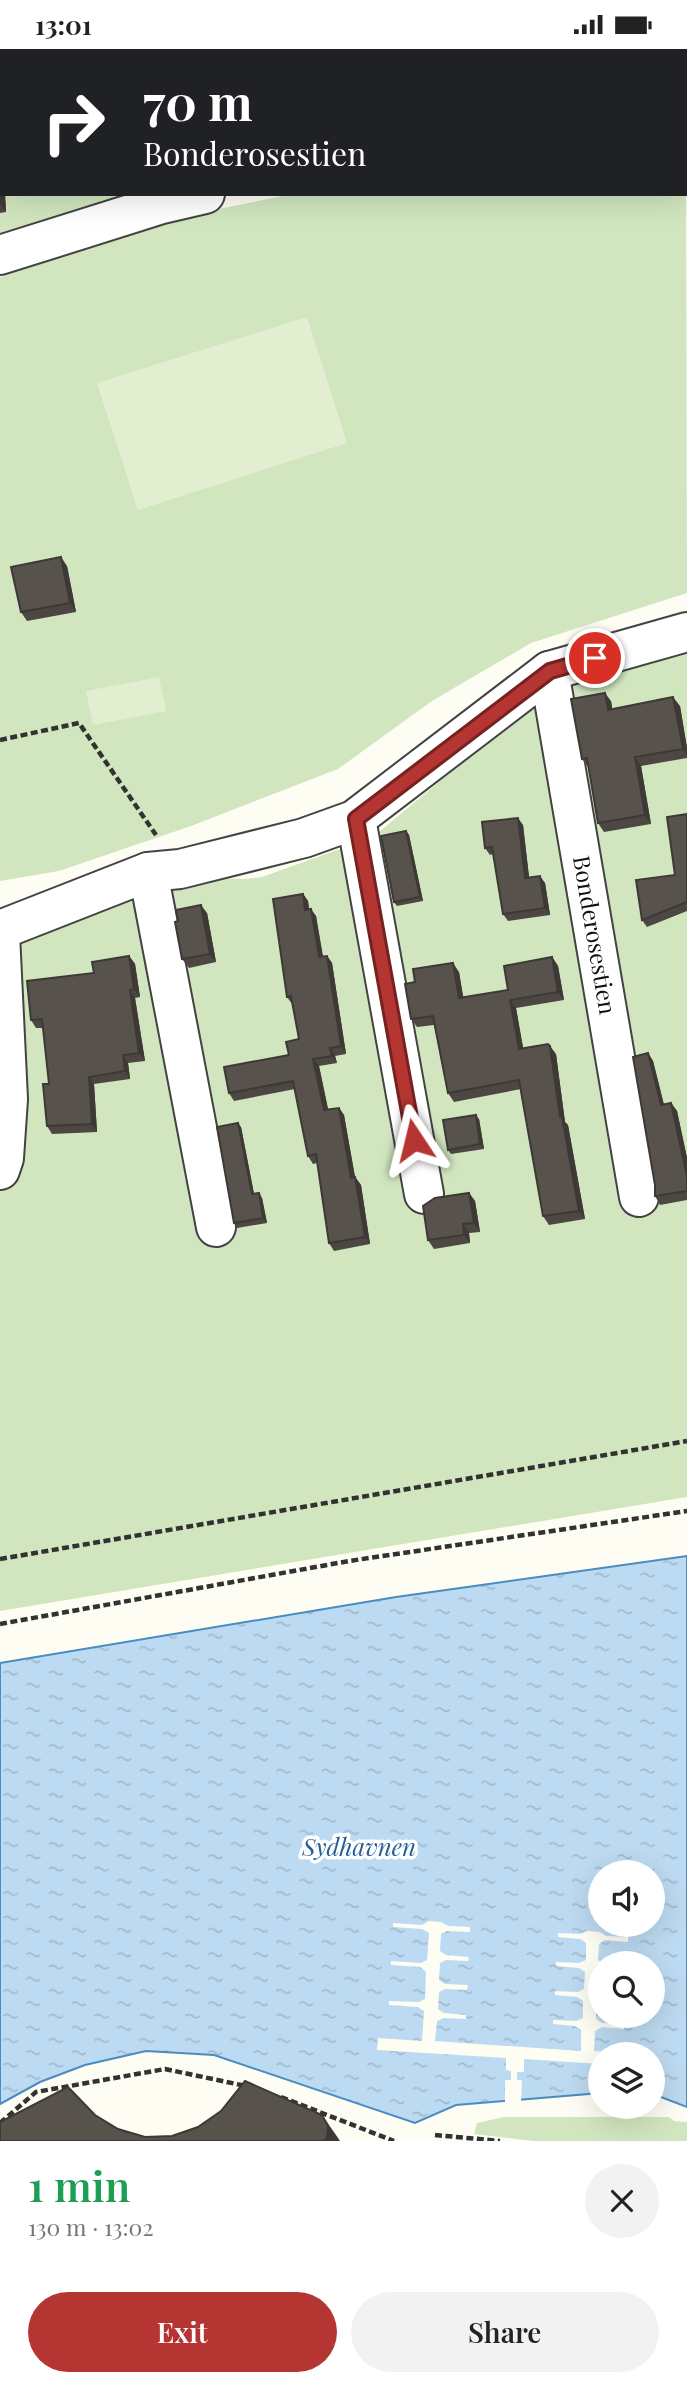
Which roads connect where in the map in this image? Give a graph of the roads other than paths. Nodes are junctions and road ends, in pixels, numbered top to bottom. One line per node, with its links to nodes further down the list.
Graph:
1 (188, 196): 2 (lane)
2 (162, 199): 3 (lane)
3 (0, 255)
4 (687, 632): 5 (lane)
5 (550, 671): 6 (lane); 11 (lane, Bonderosestien)
6 (356, 819): 7 (lane); 10 (lane)
7 (164, 871): 8 (lane); 12 (lane)
8 (0, 932): 9 (lane)
9 (0, 1170)
10 (424, 1193)
11 (639, 1197)
12 (216, 1227)

